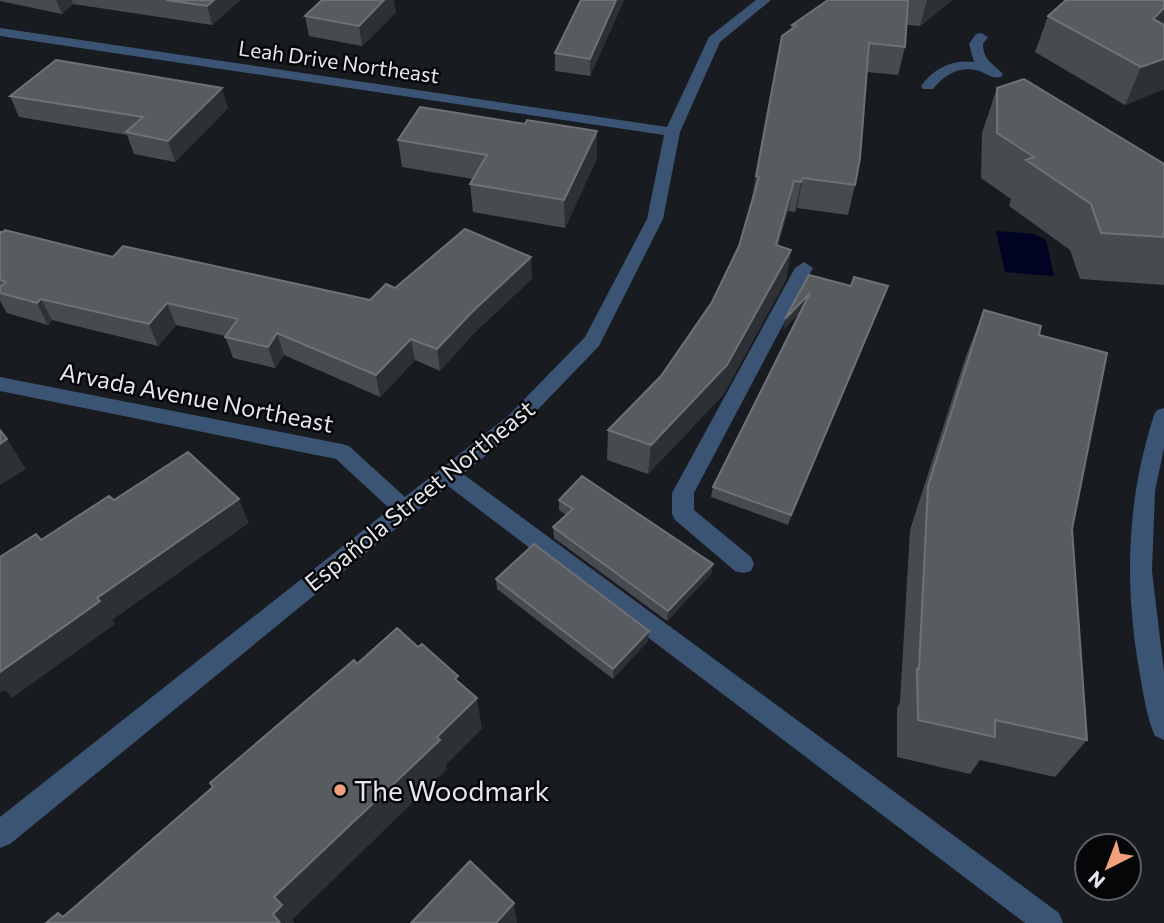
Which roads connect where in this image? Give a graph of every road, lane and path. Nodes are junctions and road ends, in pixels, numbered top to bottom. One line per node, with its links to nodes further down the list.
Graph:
1 (764, 0): 5 (street, Española Street Northeast)
2 (0, 32): 5 (street, Leah Drive Northeast)
3 (981, 37): 4 (street)
4 (928, 86)
5 (672, 132): 9 (street, Española Street Northeast)
6 (804, 268): 11 (street)
7 (0, 384): 10 (street, Arvada Avenue Northeast)
8 (1164, 415): 12 (street)
9 (447, 474): 10 (street, Española Street Northeast); 14 (street)
10 (404, 509): 13 (street, Española Street Northeast)
11 (743, 564)
12 (1164, 727)
13 (0, 834)
14 (1049, 923)

